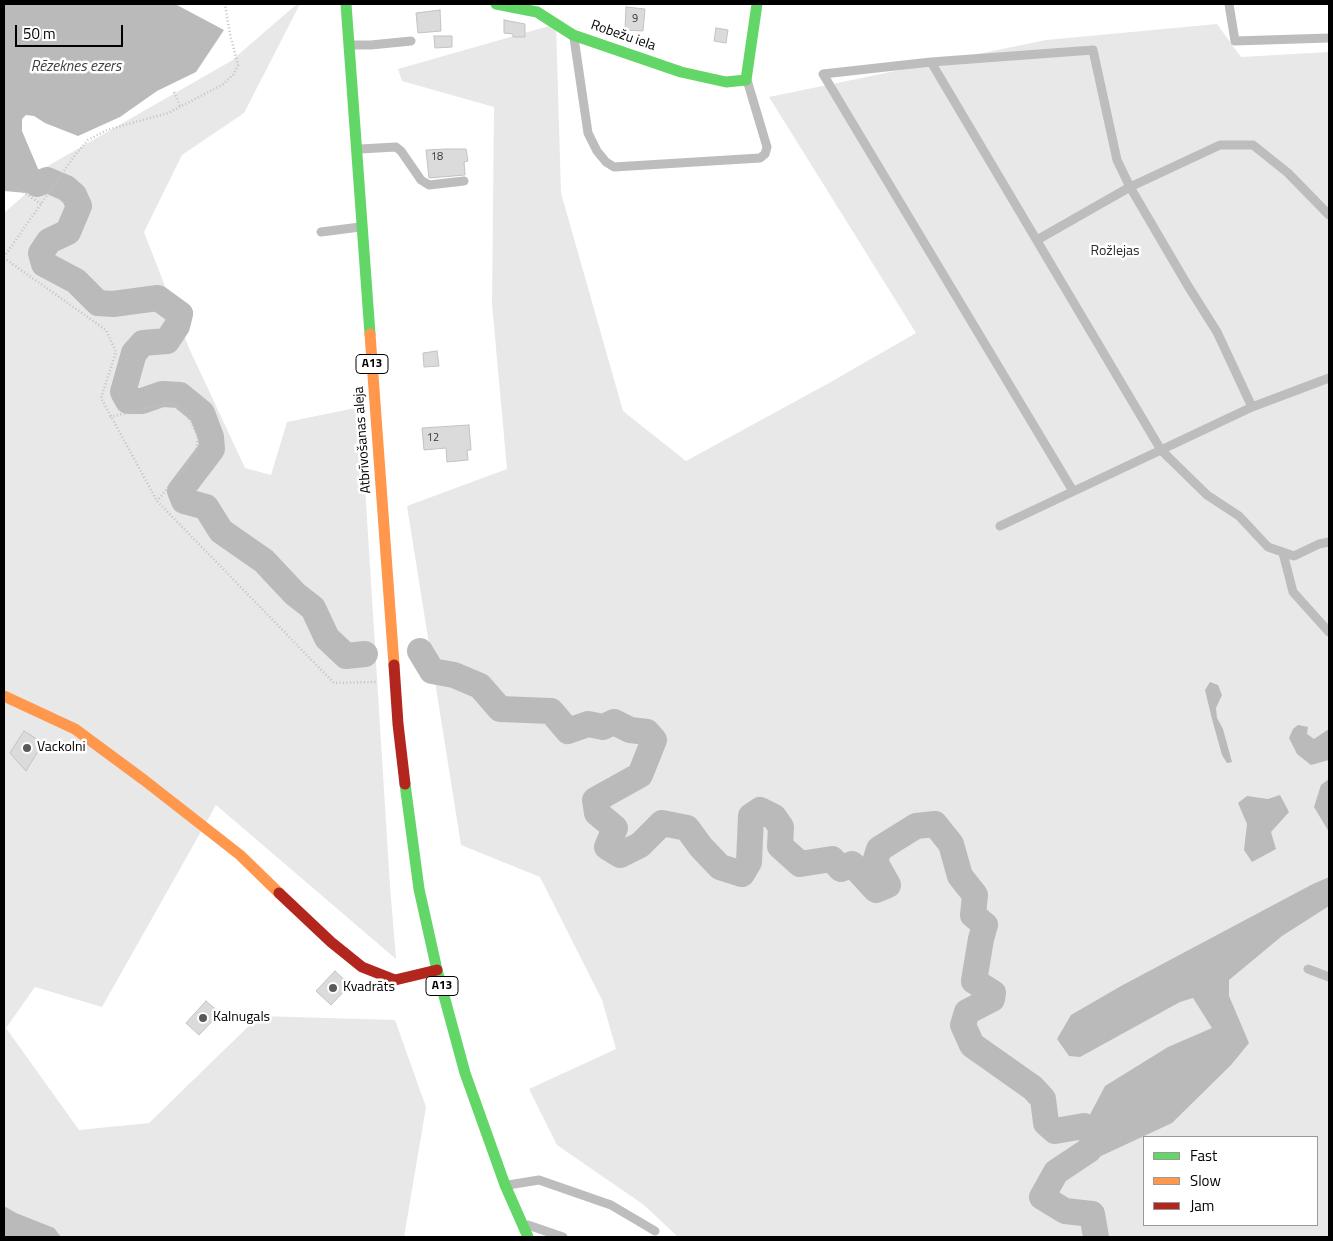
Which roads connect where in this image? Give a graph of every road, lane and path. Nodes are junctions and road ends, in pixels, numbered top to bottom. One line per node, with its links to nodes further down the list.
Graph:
1 (224, 4): 13 (path)
2 (346, 4): 9 (main road, Atbrīvošanas aleja / A13)
3 (496, 4): 6 (main road, Robežu iela)
4 (757, 4): 11 (main road)
5 (1229, 4): 7 (lane)
6 (574, 35): 11 (main road, Robežu iela); 11 (lane)
7 (1329, 38)
8 (411, 40): 9 (lane)
9 (349, 45): 14 (main road, Atbrīvošanas aleja / A13)
10 (931, 62): 16 (lane); 22 (lane); 28 (lane)
11 (746, 80)
12 (174, 92): 13 (path)
13 (180, 106): 18 (path)
14 (357, 149): 15 (lane); 20 (main road, Atbrīvošanas aleja / A13)
15 (464, 181)
16 (1130, 187): 19 (lane); 22 (lane); 25 (lane)
17 (17, 188): 18 (path)
18 (41, 204): 23 (path)
19 (1329, 215)
20 (363, 227): 21 (lane); 37 (main road, Atbrīvošanas aleja / A13)
21 (321, 232)
22 (1037, 240): 27 (lane)
23 (4, 257): 26 (path)
24 (1329, 378): 25 (lane)
25 (1252, 407): 27 (lane)
26 (110, 418): 29 (path); 29 (path)
27 (1161, 450): 28 (lane); 32 (lane)
28 (1073, 491): 30 (lane)
29 (156, 501): 34 (path)
30 (1000, 526)
31 (1329, 542): 32 (lane)
32 (1283, 553): 33 (lane)
33 (1329, 632)
34 (378, 682)
35 (4, 696): 37 (main road)
36 (1308, 969): 38 (lane)
37 (437, 970): 39 (main road, A13)
38 (1329, 976)
39 (505, 1185): 40 (main road, A13); 41 (lane)
40 (522, 1223): 42 (main road, A13); 43 (lane)
41 (655, 1230)
42 (528, 1237)
43 (563, 1237)

